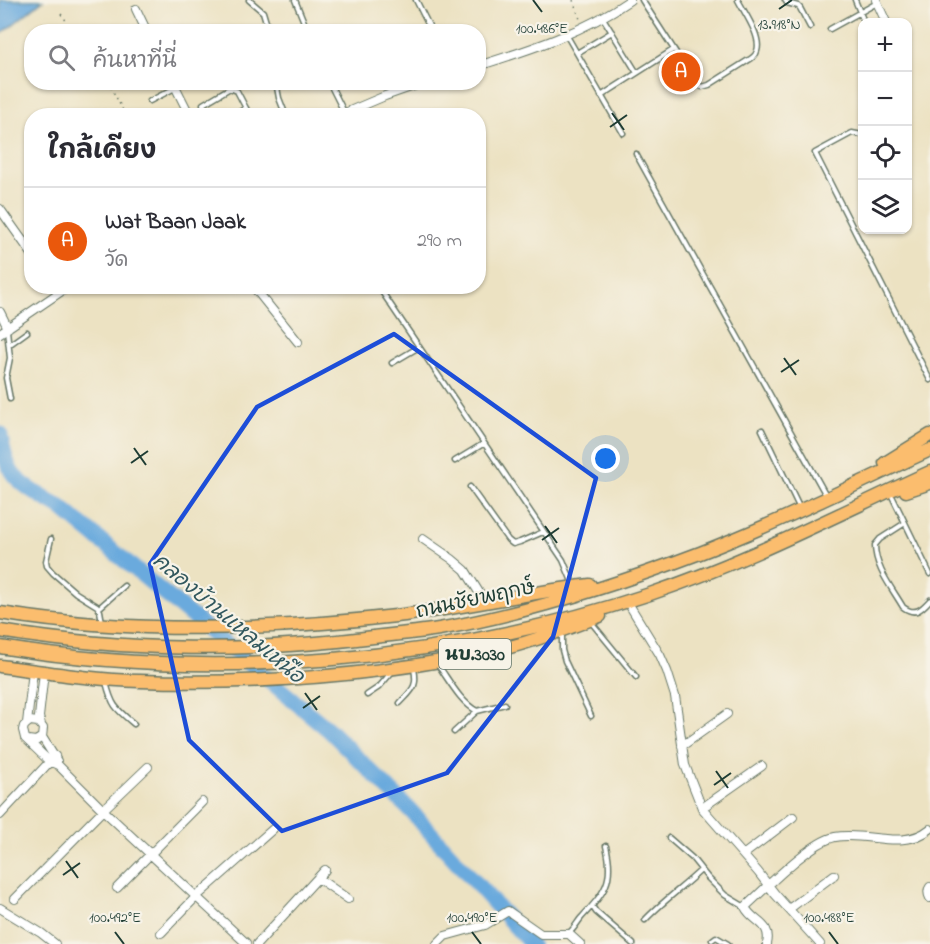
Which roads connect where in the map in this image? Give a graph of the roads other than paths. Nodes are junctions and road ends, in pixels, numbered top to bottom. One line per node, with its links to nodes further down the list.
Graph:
1 (249, 0): 17 (lane)
2 (295, 0): 18 (lane)
3 (416, 0): 19 (lane)
4 (630, 0): 10 (street)
5 (642, 0): 24 (lane)
6 (738, 0): 24 (lane)
7 (784, 0): 20 (lane)
8 (855, 0): 12 (lane)
9 (877, 1): 12 (lane); 15 (street)
10 (621, 3): 13 (street)
11 (136, 9): 16 (street)
12 (859, 12): 14 (lane); 21 (lane)
13 (603, 18): 22 (lane); 23 (street)
14 (862, 18)
15 (884, 18)
16 (143, 24)
17 (267, 24)
18 (305, 24)
19 (428, 24)
20 (810, 27)
21 (830, 29)
22 (612, 32): 25 (lane); 27 (lane)
23 (566, 35): 25 (lane); 26 (street)
24 (674, 50): 27 (lane)
25 (576, 53): 35 (lane)
26 (486, 63)
27 (637, 73): 35 (lane)
28 (166, 90): 36 (lane)
29 (176, 90): 37 (street)
30 (227, 90): 38 (lane)
31 (236, 90): 39 (lane)
32 (278, 90): 40 (lane)
33 (332, 90): 41 (lane)
34 (402, 90): 42 (street)
35 (601, 96): 43 (lane)
36 (150, 101)
37 (185, 108)
38 (204, 108)
39 (246, 108)
40 (283, 108)
41 (339, 108)
42 (356, 108)
43 (623, 133)
44 (858, 134): 58 (lane)
45 (636, 154): 68 (lane)
46 (0, 209): 47 (street)
47 (24, 243)
48 (51, 294): 52 (street)
49 (259, 294): 54 (street)
50 (383, 294): 56 (lane)
51 (0, 312): 52 (street)
52 (4, 331): 55 (lane)
53 (27, 332): 55 (lane)
54 (298, 342)
55 (8, 346): 59 (lane)
56 (419, 347): 57 (lane); 62 (lane)
57 (392, 363)
58 (930, 380)
59 (10, 399)
60 (762, 430): 70 (lane)
61 (930, 435): 68 (main road)
62 (483, 444): 64 (lane); 73 (lane)
63 (930, 450): 68 (main road, ถนนชัยพฤกษ์ / นบ.3030)
64 (455, 461)
65 (930, 472): 71 (main road, ถนนชัยพฤกษ์ / นบ.3030)
66 (930, 483): 69 (main road)
67 (470, 487): 73 (lane)
68 (832, 495): 70 (main road, ถนนชัยพฤกษ์ / นบ.3030)
69 (892, 496): 71 (main road); 72 (lane)
70 (801, 510): 77 (main road, ถนนชัยพฤกษ์ / นบ.3030)
71 (846, 510): 80 (main road, ถนนชัยพฤกษ์ / นบ.3030)
72 (906, 524): 76 (lane); 81 (lane)
73 (543, 532): 79 (lane)
74 (51, 539): 84 (lane)
75 (423, 539): 82 (street)
76 (930, 574)
77 (621, 581): 79 (main road, ถนนชัยพฤกษ์); 89 (main road, ถนนชัยพฤกษ์ / นบ.3030)
78 (124, 586): 84 (lane)
79 (574, 586): 82 (main road, ถนนชัยพฤกษ์)
80 (650, 594): 83 (main road, ถนนชัยพฤกษ์ / นบ.3030); 90 (main road, ถนนชัยพฤกษ์ / นบ.3030)
81 (930, 600)
82 (486, 601): 87 (main road, ถนนชัยพฤกษ์)
83 (630, 606): 86 (main road, ถนนชัยพฤกษ์ / นบ.3030); 110 (street)
84 (99, 608): 87 (lane)
85 (0, 613): 87 (main road, ถนนชัยพฤกษ์)
86 (590, 620): 88 (main road, ถนนชัยพฤกษ์ / นบ.3030); 96 (lane)
87 (102, 625)
88 (562, 630): 91 (main road, ถนนชัยพฤกษ์ / นบ.3030); 103 (lane)
89 (0, 631)
90 (0, 647)
91 (436, 662): 92 (main road, ถนนชัยพฤกษ์ / นบ.3030); 101 (lane)
92 (414, 665): 94 (main road, ถนนชัยพฤกษ์ / นบ.3030); 99 (lane)
93 (0, 666): 95 (main road, ถนนชัยพฤกษ์ / นบ.3030)
94 (395, 668): 97 (main road, ถนนชัยพฤกษ์ / นบ.3030); 98 (lane)
95 (38, 671): 97 (main road, ถนนชัยพฤกษ์ / นบ.3030); 104 (street); 106 (street)
96 (636, 677)
97 (105, 678): 105 (lane)
98 (367, 695)
99 (400, 703)
100 (506, 704): 101 (lane)
101 (477, 711): 107 (lane)
102 (727, 714): 110 (street)
103 (591, 716)
104 (27, 723): 106 (street); 109 (street)
105 (134, 724)
106 (41, 725): 108 (street)
107 (454, 732)
108 (42, 737): 109 (street); 111 (street)
109 (28, 740): 111 (street)
110 (682, 746): 115 (street)
111 (52, 759): 116 (street); 117 (street)
112 (762, 766): 115 (street)
113 (148, 767): 116 (street)
114 (202, 802): 123 (street)
115 (702, 808): 124 (street)
116 (103, 810): 123 (street); 134 (street)
117 (0, 815)
118 (793, 817): 124 (street)
119 (273, 829): 132 (street)
120 (930, 829): 129 (street)
121 (669, 838): 126 (lane)
122 (606, 846): 136 (lane)
123 (151, 854): 131 (street); 132 (street)
124 (743, 855): 129 (street)
125 (325, 870): 128 (street)
126 (701, 870): 137 (lane); 140 (lane)
127 (834, 875): 139 (street)
128 (318, 878): 135 (street); 147 (street)
129 (769, 885): 137 (street); 139 (street)
130 (930, 887): 133 (street)
131 (117, 888)
132 (196, 897): 141 (street); 144 (street)
133 (930, 898)
134 (15, 899)
135 (348, 899)
136 (592, 906): 142 (lane); 150 (lane)
137 (745, 907): 145 (street)
138 (0, 908): 146 (street)
139 (789, 909): 152 (street)
140 (645, 920)
141 (161, 933)
142 (568, 934): 148 (street); 149 (street)
143 (712, 940): 151 (lane)
144 (245, 943): 147 (street)
145 (768, 943)
146 (55, 944)
147 (257, 944)
148 (436, 944)
149 (580, 944)
150 (633, 944)
151 (728, 944)
152 (820, 944)

